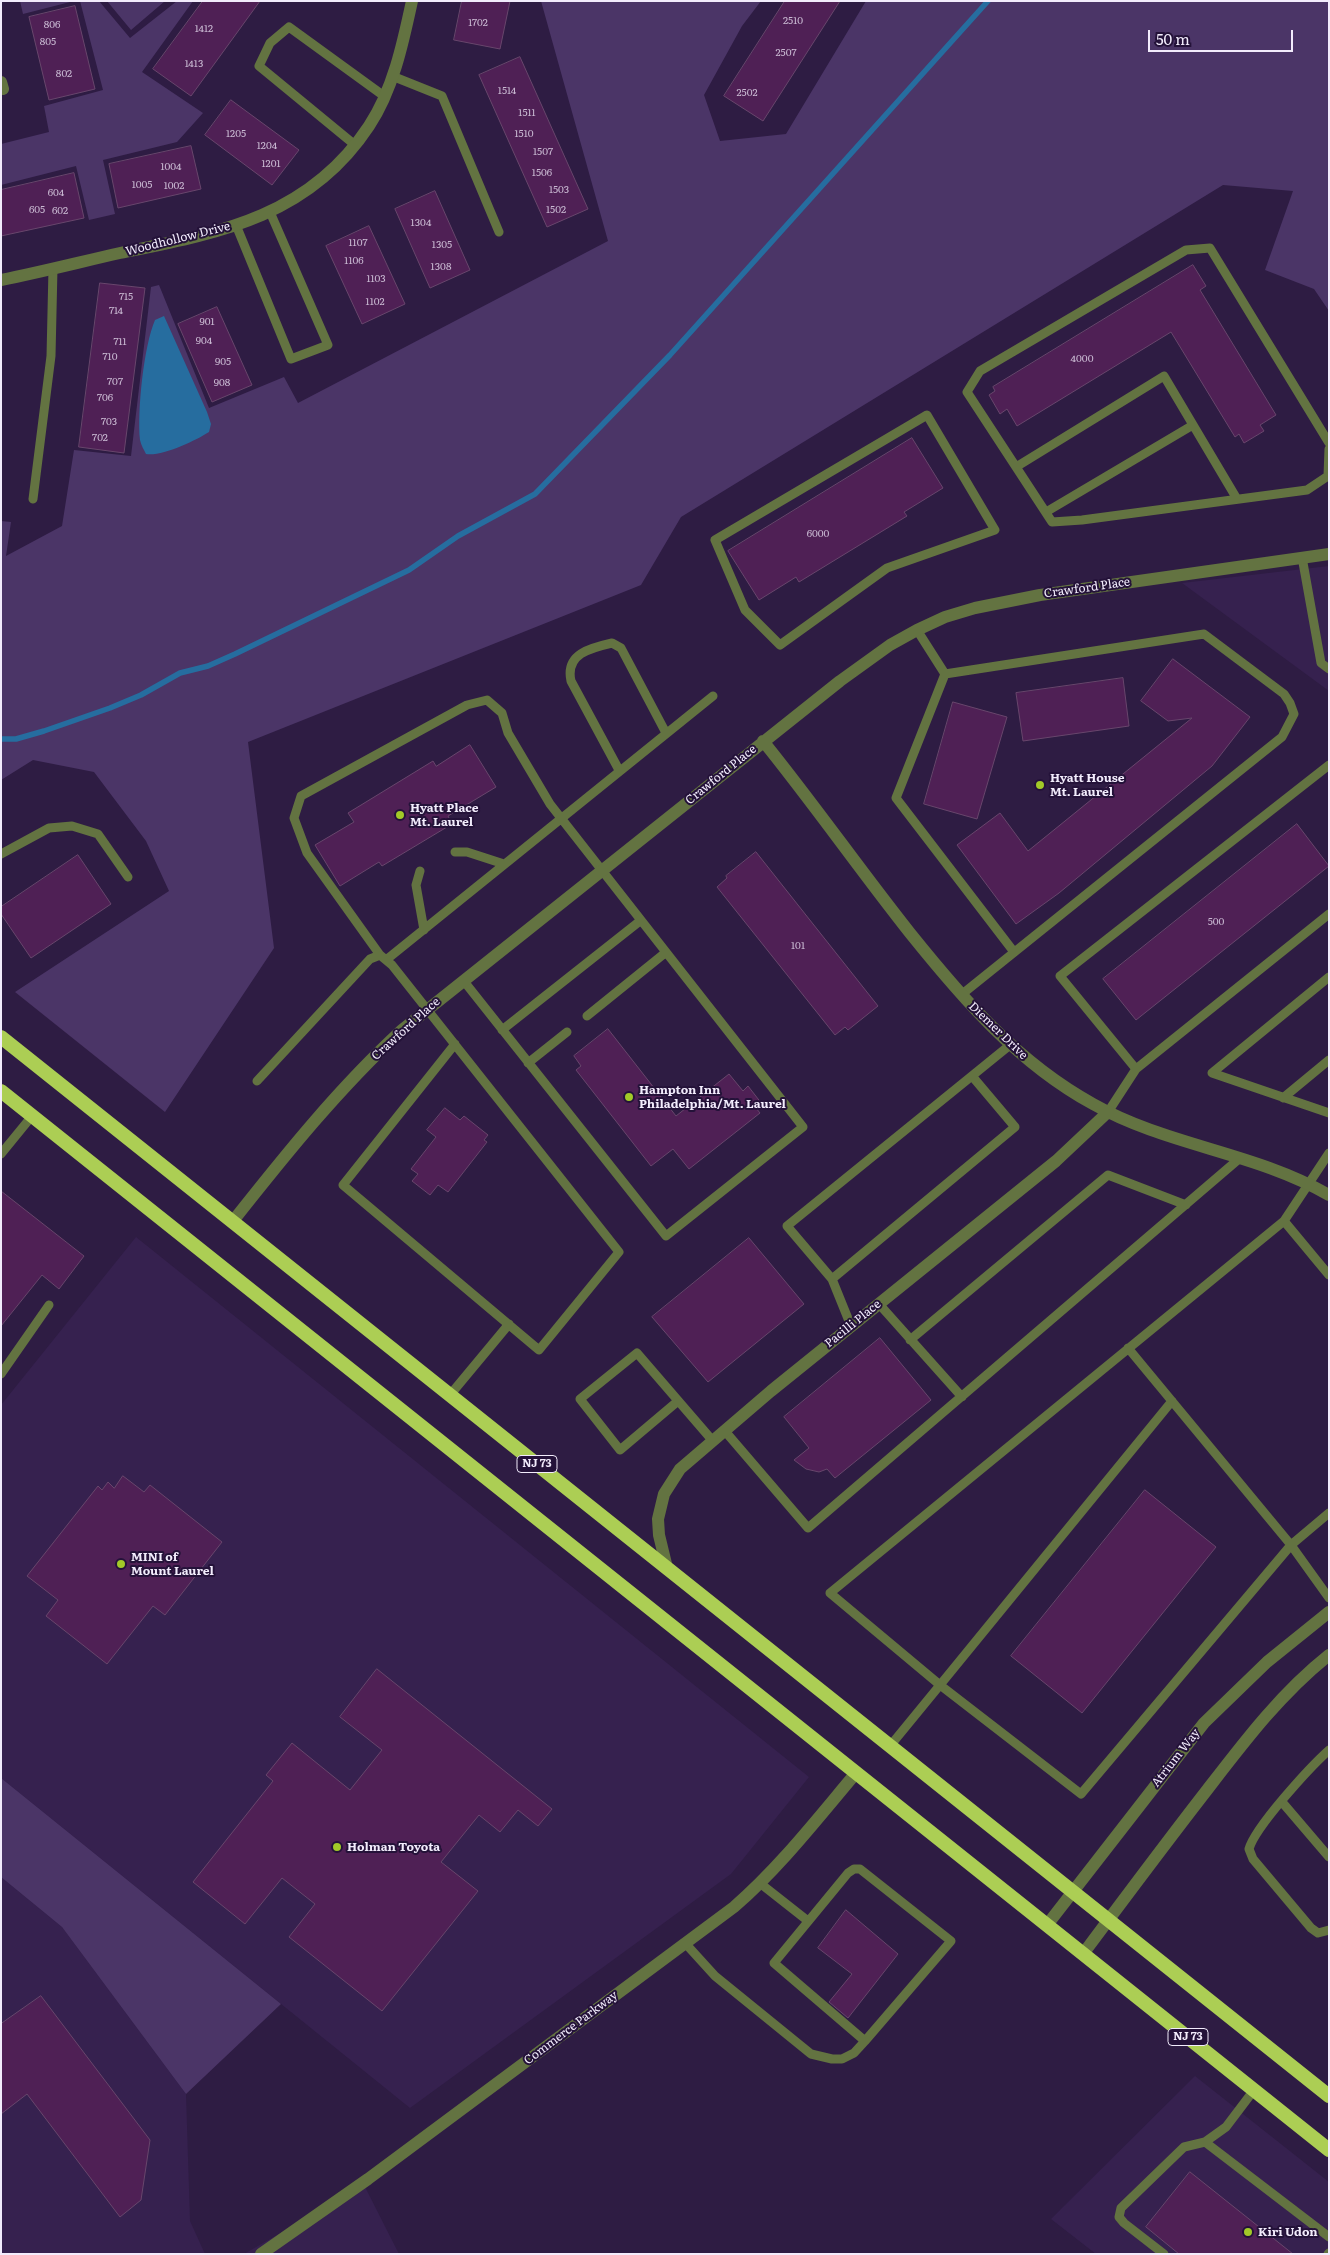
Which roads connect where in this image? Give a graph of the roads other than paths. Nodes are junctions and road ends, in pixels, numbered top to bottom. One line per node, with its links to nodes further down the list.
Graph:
1 (412, 1): 2 (street, Woodhollow Drive)
2 (392, 76): 3 (street, Woodhollow Drive); 7 (lane)
3 (384, 96): 4 (street, Woodhollow Drive); 4 (lane)
4 (355, 145): 5 (street, Woodhollow Drive)
5 (270, 212): 6 (street, Woodhollow Drive); 6 (lane)
6 (236, 225): 8 (street, Woodhollow Drive)
7 (499, 232)
8 (53, 268): 9 (street, Woodhollow Drive); 14 (lane)
9 (1, 280)
10 (1193, 425): 13 (lane); 15 (lane); 16 (lane)
11 (1329, 443): 13 (lane)
12 (1329, 449): 15 (lane)
13 (1016, 467): 16 (lane)
14 (33, 499)
15 (1237, 499): 16 (lane)
16 (1046, 512)
17 (1329, 554): 18 (street, Crawford Place)
18 (1302, 557): 20 (street, Crawford Place); 21 (lane)
19 (887, 568): 19 (lane)
20 (916, 630): 22 (lane); 25 (street, Crawford Place)
21 (1329, 669)
22 (945, 674): 38 (lane); 38 (lane)
23 (713, 696): 24 (lane)
24 (666, 733): 27 (lane); 27 (lane)
25 (763, 741): 33 (street, Crawford Place); 43 (street, Diemer Drive)
26 (1329, 765): 53 (lane)
27 (619, 770): 28 (lane)
28 (560, 818): 31 (lane); 33 (lane); 40 (lane)
29 (455, 852): 31 (lane)
30 (1, 854): 34 (lane)
31 (504, 864): 37 (lane)
32 (420, 871): 37 (lane)
33 (600, 871): 36 (lane); 42 (street, Crawford Place)
34 (128, 877)
35 (1329, 914): 53 (lane)
36 (640, 921): 39 (lane); 46 (lane)
37 (424, 930): 40 (lane)
38 (1014, 952): 43 (lane)
39 (665, 953): 45 (lane); 52 (lane)
40 (383, 958): 44 (lane); 55 (lane)
41 (1329, 977): 57 (lane)
42 (463, 980): 44 (street, Crawford Place); 46 (lane)
43 (961, 994): 50 (street, Diemer Drive)
44 (427, 1009): 49 (lane); 67 (street, Crawford Place)
45 (587, 1016)
46 (502, 1030): 52 (lane)
47 (567, 1032): 52 (lane)
48 (1, 1037): 67 (highway, NJ 73)
49 (454, 1044): 73 (lane); 73 (lane)
50 (1010, 1045): 54 (lane); 58 (street, Diemer Drive)
51 (1329, 1060): 57 (lane)
52 (528, 1063)
53 (1136, 1069): 58 (lane)
54 (972, 1076): 70 (lane); 70 (lane)
55 (257, 1081)
56 (1, 1091): 60 (highway, NJ 73)
57 (1283, 1098): 59 (lane)
58 (1108, 1112): 63 (street, Diemer Drive); 71 (street, Pacilli Place)
59 (1329, 1113)
60 (32, 1116): 62 (lane); 93 (highway, NJ 73)
61 (1329, 1153): 64 (lane)
62 (1, 1154)
63 (1240, 1158): 64 (street, Diemer Drive); 66 (lane)
64 (1308, 1183): 65 (street, Diemer Drive); 68 (lane)
65 (1329, 1195)
66 (1186, 1204): 75 (lane); 79 (lane)
67 (233, 1221): 78 (highway, NJ 73)
68 (1284, 1221): 69 (lane); 76 (lane)
69 (1329, 1275)
70 (832, 1279): 74 (lane)
71 (879, 1304): 74 (street, Pacilli Place); 75 (lane)
72 (49, 1305): 77 (lane)
73 (509, 1324): 78 (lane)
74 (851, 1326): 82 (street, Pacilli Place)
75 (910, 1340): 79 (lane)
76 (1128, 1348): 81 (lane); 90 (lane)
77 (1, 1374)
78 (450, 1395): 86 (highway, NJ 73)
79 (962, 1397): 82 (lane)
80 (678, 1401): 80 (lane); 83 (lane)
81 (1172, 1401): 85 (lane); 90 (lane)
82 (724, 1430): 83 (street, Pacilli Place)
83 (712, 1440): 86 (street, Pacilli Place)
84 (1329, 1514): 85 (lane)
85 (1291, 1545): 87 (lane); 90 (lane)
86 (667, 1568): 91 (highway, NJ 73)
87 (1329, 1598)
88 (1329, 1612): 97 (street, Atrium Way)
89 (1329, 1655): 98 (street)
90 (940, 1685): 91 (lane)
91 (890, 1746): 97 (highway, NJ 73)
92 (1329, 1750): 94 (lane)
93 (856, 1773): 96 (street, Commerce Parkway); 100 (highway, NJ 73)
94 (1282, 1802): 95 (lane); 101 (lane)
95 (1329, 1857)
96 (761, 1884): 99 (lane); 102 (street, Commerce Parkway)
97 (1072, 1891): 98 (highway, NJ 73); 100 (street, Atrium Way)
98 (1108, 1920): 103 (street); 106 (highway, NJ 73)
99 (808, 1921): 104 (lane); 104 (lane)
100 (1047, 1925): 103 (highway, NJ 73)
101 (1329, 1930)
102 (686, 1943): 104 (lane); 110 (street, Commerce Parkway)
103 (1083, 1954): 105 (highway, NJ 73)
104 (865, 2041)
105 (1254, 2090): 107 (lane); 108 (highway, NJ 73)
106 (1329, 2096)
107 (1205, 2142): 109 (lane); 111 (lane)
108 (1329, 2150)
109 (1327, 2234)
110 (261, 2254)
111 (1164, 2254)

